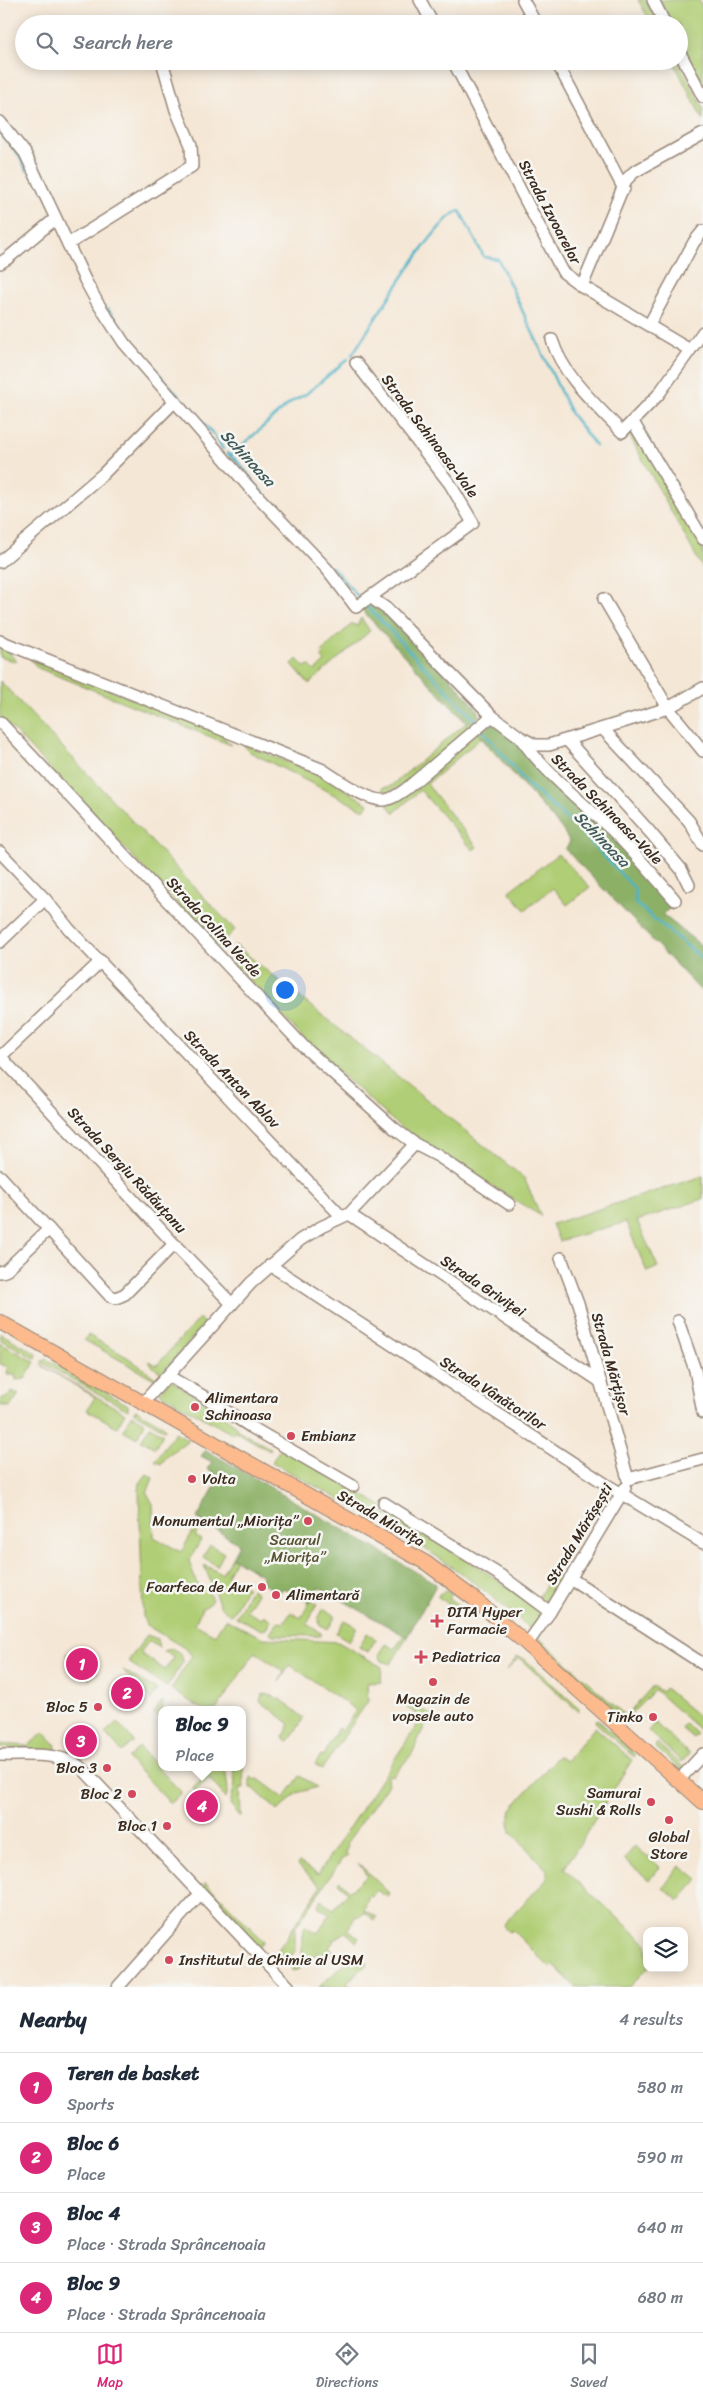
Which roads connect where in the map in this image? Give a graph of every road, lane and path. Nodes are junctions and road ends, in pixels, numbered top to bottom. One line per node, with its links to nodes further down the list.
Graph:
1 (420, 0): 4 (street)
2 (524, 0): 5 (street)
3 (653, 0): 6 (street)
4 (428, 15)
5 (532, 15)
6 (660, 15)
7 (688, 68): 11 (street)
8 (165, 70): 17 (street)
9 (458, 70): 19 (street, Strada Izvoarelor)
10 (561, 70): 14 (street)
11 (703, 97)
12 (0, 122): 15 (street, Strada Schinoasa-Vale)
13 (703, 134): 14 (street)
14 (624, 189): 19 (street)
15 (55, 219): 17 (street, Strada Schinoasa-Vale); 18 (street)
16 (703, 231): 20 (street)
17 (71, 242): 25 (street, Strada Schinoasa-Vale)
18 (0, 263)
19 (582, 286): 20 (street, Strada Izvoarelor)
20 (650, 325): 23 (street, Strada Izvoarelor)
21 (702, 335): 23 (street)
22 (552, 340): 26 (street)
23 (690, 350): 26 (street)
24 (356, 363): 30 (street, Strada Schinoasa-Vale)
25 (175, 401): 28 (street); 30 (street, Strada Schinoasa-Vale)
26 (634, 422): 27 (street)
27 (703, 539)
28 (0, 562)
29 (604, 599): 33 (street)
30 (364, 601): 34 (street, Strada Schinoasa-Vale)
31 (0, 641): 34 (street)
32 (703, 688): 33 (street, Strada Schinoasa-Vale)
33 (668, 708): 36 (street, Strada Schinoasa-Vale); 39 (street)
34 (492, 716): 37 (street, Strada Schinoasa-Vale)
35 (0, 722): 48 (street, Strada Colina Verde)
36 (603, 729): 38 (street, Strada Schinoasa-Vale); 40 (street)
37 (520, 737): 38 (street, Strada Schinoasa-Vale); 44 (street, Strada Schinoasa-Vale)
38 (567, 740): 42 (street, Strada Schinoasa-Vale)
39 (703, 751)
40 (703, 844)
41 (0, 852): 43 (street, Strada Anton Ablov)
42 (690, 885)
43 (45, 899): 45 (street); 46 (street, Strada Anton Ablov)
44 (675, 900)
45 (0, 942)
46 (101, 961): 47 (street); 51 (street, Strada Anton Ablov)
47 (0, 1056): 53 (street, Strada Sergiu Rădăuțanu)
48 (414, 1144): 50 (street); 51 (street)
49 (0, 1176): 52 (street)
50 (509, 1204)
51 (345, 1215): 55 (street); 61 (street, Strada Griviței)
52 (49, 1229): 53 (street); 56 (street)
53 (174, 1244): 57 (street, Strada Sergiu Rădăuțanu)
54 (561, 1258): 61 (street, Strada Mărțișor)
55 (270, 1265): 57 (street); 67 (street, Strada Vânătorilor)
56 (0, 1272)
57 (232, 1304): 60 (street)
58 (678, 1321): 63 (street)
59 (0, 1322): 62 (main road, Strada Miorița)
60 (168, 1376): 62 (street); 66 (street, Strada Miorița)
61 (601, 1382): 65 (street, Strada Mărțișor)
62 (143, 1403): 72 (main road, Strada Miorița)
63 (703, 1413)
64 (703, 1459): 65 (street, Strada Mărășești)
65 (628, 1479): 67 (street, Strada Mărășești)
66 (353, 1486)
67 (623, 1493): 69 (street, Strada Vânătorilor); 70 (street, Strada Mărășești)
68 (384, 1503): 71 (street, Strada Miorița)
69 (703, 1543)
70 (570, 1578): 71 (street, Strada Mărășești); 73 (street)
71 (550, 1612): 72 (street, Strada Mărășești)
72 (527, 1644): 76 (main road, Strada Miorița)
73 (703, 1664)
74 (703, 1754): 76 (street)
75 (0, 1755): 78 (street)
76 (679, 1780): 77 (main road, Strada Miorița)
77 (703, 1802)
78 (200, 1894): 79 (street); 80 (street)
79 (118, 1987)
80 (289, 1987)

